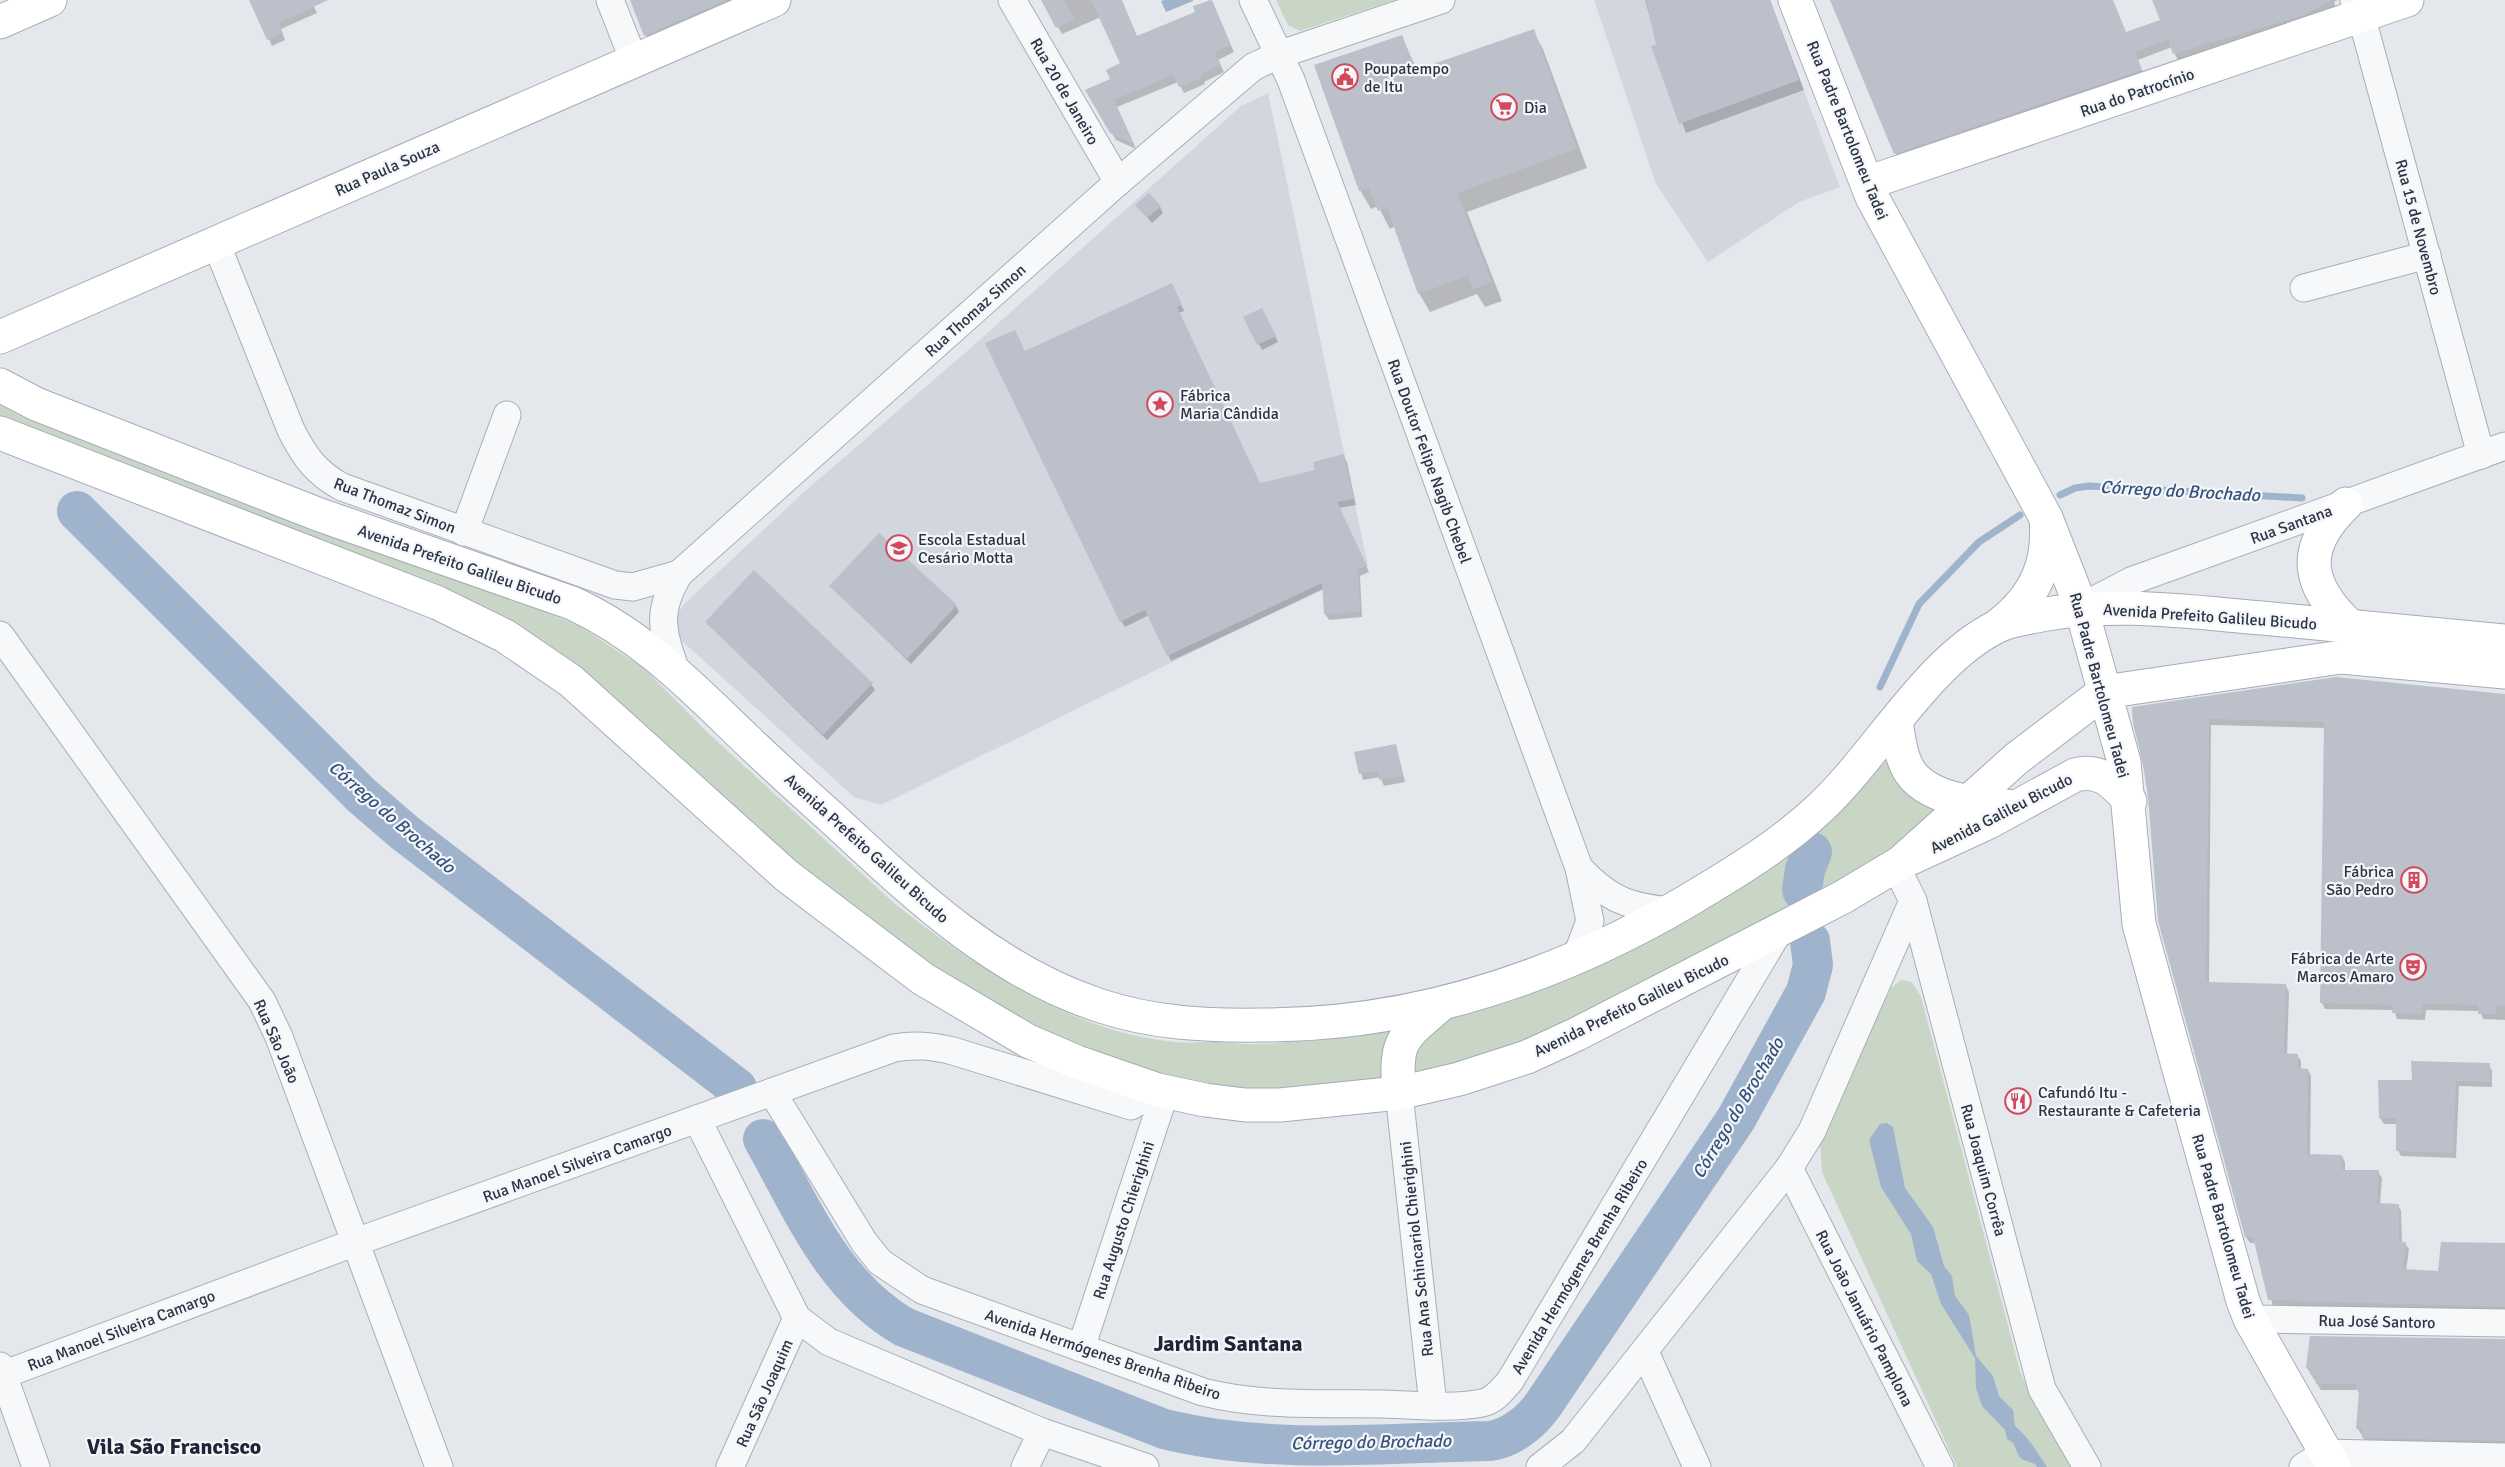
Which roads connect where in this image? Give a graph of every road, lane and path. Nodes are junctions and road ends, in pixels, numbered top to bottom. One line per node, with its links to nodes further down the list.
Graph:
1 (50, 0): 10 (main road)
2 (610, 0): 12 (street)
3 (774, 0): 12 (main road, Rua Paula Souza)
4 (1012, 0): 13 (street, Rua 20 de Janeiro)
5 (1253, 0): 11 (street, Rua Doutor Felipe Nagib Chebel)
6 (1442, 0): 11 (street, Rua Thomaz Simon)
7 (1796, 0): 14 (main road, Rua Padre Bartolomeu Tadei)
8 (2407, 0): 9 (main road, Rua do Patrocínio)
9 (2357, 8): 14 (main road, Rua do Patrocínio); 16 (street, Rua 15 de Novembro)
10 (0, 22)
11 (1278, 55): 13 (street, Rua Thomaz Simon); 40 (street, Rua Doutor Felipe Nagib Chebel)
12 (634, 61): 15 (main road, Rua Paula Souza)
13 (1118, 182): 26 (street, Rua Thomaz Simon)
14 (1867, 183): 24 (main road, Rua Padre Bartolomeu Tadei)
15 (216, 243): 18 (main road, Rua Paula Souza); 25 (street, Rua Thomaz Simon)
16 (2427, 255): 17 (street); 22 (street, Rua 15 de Novembro)
17 (2304, 288)
18 (0, 337)
19 (0, 385): 32 (main road, Avenida Prefeito Galileu Bicudo)
20 (507, 416): 25 (street)
21 (0, 434): 46 (main road, Avenida Prefeito Galileu Bicudo)
22 (2493, 451): 23 (street, Rua Santana)
23 (2346, 504): 27 (street, Rua Santana); 29 (main road)
24 (2046, 518): 27 (main road, Rua Padre Bartolomeu Tadei); 28 (main road)
25 (464, 532): 26 (street, Rua Thomaz Simon)
26 (679, 574): 32 (street, Rua Thomaz Simon)
27 (2080, 607): 28 (main road, Avenida Prefeito Galileu Bicudo); 29 (main road, Avenida Prefeito Galileu Bicudo); 34 (main road, Rua Padre Bartolomeu Tadei)
28 (2000, 624): 35 (main road, Avenida Prefeito Galileu Bicudo)
29 (2350, 626): 31 (main road, Avenida Prefeito Galileu Bicudo)
30 (0, 635): 51 (street, Rua São João)
31 (2505, 641)
32 (676, 671): 45 (main road, Avenida Prefeito Galileu Bicudo)
33 (2505, 672): 34 (main road, Avenida Prefeito Galileu Bicudo)
34 (2104, 692): 36 (main road, Rua Padre Bartolomeu Tadei); 37 (main road, Avenida Prefeito Galileu Bicudo)
35 (1896, 722): 37 (main road); 42 (main road, Avenida Prefeito Galileu Bicudo)
36 (2130, 801): 38 (main road, Avenida Galileu Bicudo); 53 (main road, Rua Padre Bartolomeu Tadei)
37 (1967, 802): 38 (main road); 39 (main road, Avenida Prefeito Galileu Bicudo)
38 (2015, 807): 39 (main road, Avenida Galileu Bicudo)
39 (1898, 865): 41 (street, Rua Joaquim Corrêa); 43 (main road, Avenida Prefeito Galileu Bicudo)
40 (1579, 868): 42 (street, Rua Doutor Felipe Nagib Chebel); 44 (street, Rua Doutor Felipe Nagib Chebel)
41 (1913, 901): 50 (street); 70 (street, Rua Joaquim Corrêa)
42 (1672, 911): 44 (main road, Avenida Prefeito Galileu Bicudo)
43 (1779, 931): 48 (main road, Avenida Prefeito Galileu Bicudo); 58 (street, Avenida Hermógenes Brenha Ribeiro)
44 (1576, 958): 45 (main road, Avenida Prefeito Galileu Bicudo)
45 (1439, 1006): 48 (main road)
46 (1162, 1091): 47 (street, Rua Manoel Silveira Camargo); 48 (main road, Avenida Prefeito Galileu Bicudo); 55 (street, Rua Augusto Chierighini)
47 (772, 1092): 49 (street, Rua Manoel Silveira Camargo); 55 (street, Avenida Hermógenes Brenha Ribeiro)
48 (1399, 1093): 58 (street, Rua Ana Schincariol Chierighini)
49 (697, 1119): 51 (street, Rua Manoel Silveira Camargo); 52 (street)
50 (1789, 1168): 56 (street); 69 (street, Rua João Januário Pamplona)
51 (356, 1242): 57 (street, Rua Manoel Silveira Camargo); 63 (street, Rua São João)
52 (797, 1318): 59 (street); 64 (street, Rua São Joaquim)
53 (2250, 1319): 54 (street, Rua José Santoro); 61 (main road, Rua Padre Bartolomeu Tadei)
54 (2505, 1323)
55 (1081, 1348): 58 (street, Avenida Hermógenes Brenha Ribeiro)
56 (1645, 1352): 67 (street); 68 (street)
57 (1, 1372): 62 (street)
58 (1433, 1405)
59 (1042, 1432): 65 (street); 66 (street)
60 (2505, 1457): 61 (street)
61 (2321, 1462)
62 (36, 1467)
63 (439, 1467)
64 (730, 1467)
65 (1025, 1467)
66 (1145, 1467)
67 (1540, 1467)
68 (1698, 1467)
69 (1940, 1467)
70 (2087, 1467)

